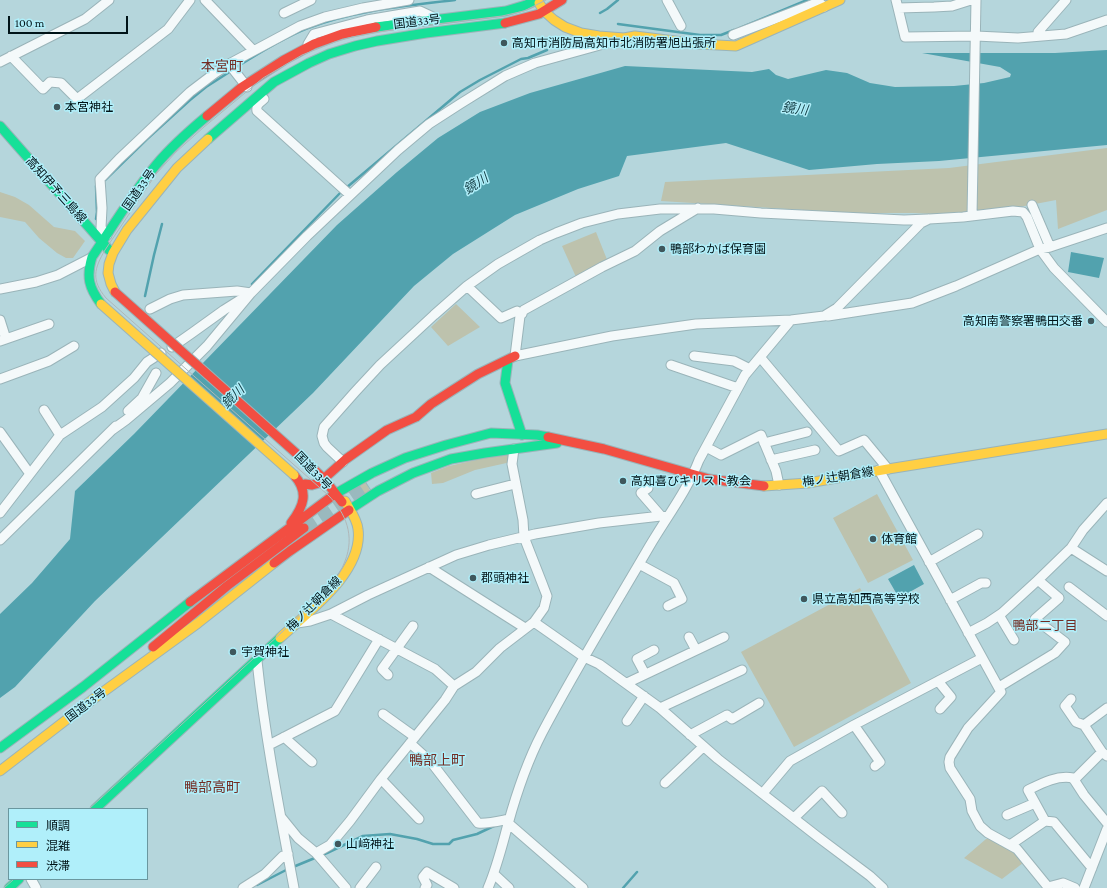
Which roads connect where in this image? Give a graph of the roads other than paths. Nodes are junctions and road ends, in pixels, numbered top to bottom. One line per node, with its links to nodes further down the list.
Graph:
1 (109, 0): 29 (street)
2 (190, 0): 29 (street)
3 (205, 0): 28 (street)
4 (311, 0): 17 (street)
5 (409, 0): 15 (street)
6 (538, 0): 16 (main road); 18 (main road, 国道33号)
7 (562, 0): 16 (main road, 国道33号)
8 (667, 0): 20 (street)
9 (840, 0): 14 (main road)
10 (971, 0): 13 (street)
11 (976, 0): 24 (street)
12 (1066, 0): 21 (street)
13 (897, 4): 24 (street)
14 (824, 7): 22 (street); 26 (main road)
15 (364, 11): 18 (street); 27 (street); 28 (street)
16 (544, 11): 26 (main road); 32 (main road, 国道33号)
17 (284, 13)
18 (437, 19): 27 (main road, 国道33号)
19 (1106, 20): 23 (street)
20 (681, 26)
21 (1038, 32): 23 (street); 25 (street)
22 (732, 35)
23 (1048, 35): 25 (street)
24 (976, 36): 25 (street); 39 (street)
25 (994, 36)
26 (624, 38): 36 (street)
27 (305, 49): 33 (main road, 国道33号)
28 (253, 50): 31 (street)
29 (11, 56): 30 (street)
30 (0, 62)
31 (232, 68): 33 (street); 42 (street)
32 (274, 82): 34 (main road, 国道33号); 36 (street)
33 (245, 85): 34 (street); 42 (main road, 国道33号)
34 (255, 97): 45 (main road, 国道33号)
35 (0, 126): 42 (main road, 高知伊予三島線)
36 (350, 195): 49 (street)
37 (1032, 205): 43 (street)
38 (698, 208): 40 (street); 47 (street); 51 (street)
39 (972, 216): 40 (street); 44 (street)
40 (929, 219): 52 (street)
41 (1107, 228): 43 (street)
42 (105, 238): 45 (main road, 高知伊予三島線); 46 (main road, 国道33号)
43 (1050, 247): 44 (street)
44 (1040, 249): 52 (street); 55 (street)
45 (113, 253): 88 (main road, 国道33号, bridge)
46 (92, 257): 48 (street); 89 (main road, 国道33号, bridge)
47 (467, 286): 51 (street); 83 (street)
48 (0, 289)
49 (250, 293): 50 (street); 68 (street); 72 (street)
50 (150, 309)
51 (522, 314): 61 (street)
52 (824, 316): 54 (street)
53 (0, 320): 57 (street)
54 (791, 320): 60 (street); 61 (street)
55 (1107, 322)
56 (49, 324): 57 (street)
57 (3, 340)
58 (74, 346): 65 (street)
59 (694, 356): 63 (street)
60 (760, 357): 63 (street); 84 (street)
61 (512, 358): 73 (main road); 83 (main road)
62 (671, 365): 66 (street)
63 (750, 369): 66 (street)
64 (156, 373): 68 (street)
65 (0, 379)
66 (738, 388): 79 (street)
67 (44, 410): 72 (street)
68 (112, 430): 107 (street)
69 (0, 432): 86 (street)
70 (807, 432): 76 (street)
71 (1107, 434): 84 (main road, 梅ノ辻朝倉線)
72 (60, 435): 86 (street)
73 (522, 435): 74 (main road, 梅ノ辻朝倉線); 93 (main road, 梅ノ辻朝倉線)
74 (537, 435): 75 (main road, 梅ノ辻朝倉線); 77 (main road)
75 (571, 442): 78 (main road, 梅ノ辻朝倉線); 87 (main road, 梅ノ辻朝倉線)
76 (764, 442): 79 (street); 82 (street)
77 (490, 443): 78 (main road); 91 (main road)
78 (537, 445): 80 (main road, 梅ノ辻朝倉線)
79 (706, 447): 87 (street)
80 (514, 448): 90 (street); 100 (main road, 梅ノ辻朝倉線)
81 (815, 450): 82 (street)
82 (771, 460): 92 (street)
83 (343, 462): 88 (main road)
84 (888, 469): 85 (main road, 梅ノ辻朝倉線)
85 (879, 470): 92 (main road, 梅ノ辻朝倉線); 109 (street)
86 (30, 474): 99 (street)
87 (693, 474): 92 (main road, 梅ノ辻朝倉線); 102 (street)
88 (324, 479): 89 (main road); 96 (main road, 国道33号)
89 (300, 480): 96 (main road); 104 (main road, 国道33号)
90 (515, 484): 95 (street); 106 (street)
91 (368, 485)
92 (779, 485)
93 (348, 486): 96 (main road, 梅ノ辻朝倉線); 100 (main road)
94 (648, 488): 102 (street)
95 (476, 494)
96 (333, 495): 100 (main road, 国道33号); 104 (main road, 国道33号)
97 (0, 496): 99 (street)
98 (1107, 502): 108 (street)
99 (7, 503): 101 (street)
100 (349, 510): 123 (main road, 梅ノ辻朝倉線); 146 (main road, 国道33号)
101 (0, 513)
102 (664, 517): 106 (street); 110 (street)
103 (304, 528): 121 (main road)
104 (282, 534): 143 (main road, 国道33号)
105 (978, 534): 109 (street)
106 (524, 537): 111 (street); 122 (street)
107 (0, 540)
108 (1071, 548): 112 (street); 113 (street)
109 (929, 562): 116 (street)
110 (639, 564): 117 (street); 134 (street)
111 (429, 568): 118 (street); 125 (street)
112 (1107, 571)
113 (1038, 580): 119 (street); 144 (street)
114 (986, 584): 116 (street)
115 (1069, 587): 120 (street)
116 (950, 600): 126 (street)
117 (668, 606)
118 (331, 614): 123 (street); 129 (street)
119 (999, 615): 126 (street); 130 (street)
120 (1107, 616)
121 (186, 618): 143 (main road); 146 (main road)
122 (534, 622): 125 (street); 134 (street)
123 (296, 624): 136 (main road, 梅ノ辻朝倉線)
124 (413, 626): 131 (street)
125 (525, 628): 142 (street)
126 (968, 633): 135 (street)
127 (689, 637): 133 (street)
128 (724, 637): 133 (street)
129 (379, 639): 131 (street); 157 (street)
130 (1014, 640)
131 (396, 648): 138 (street); 142 (street)
132 (654, 650): 139 (street)
133 (696, 650): 139 (street)
134 (584, 657): 141 (street); 177 (street)
135 (982, 658): 140 (street); 144 (street)
136 (257, 660): 159 (street); 171 (main road, 梅ノ辻朝倉線)
137 (742, 670): 149 (street)
138 (388, 674)
139 (645, 674): 141 (street)
140 (938, 680): 151 (street); 154 (street)
141 (627, 683): 145 (street)
142 (454, 686): 158 (street)
143 (83, 687): 161 (main road, 国道33号)
144 (999, 688): 181 (street)
145 (644, 696): 149 (street); 153 (street)
146 (92, 700): 165 (main road, 国道33号)
147 (1071, 700): 155 (street)
148 (759, 703): 156 (street)
149 (660, 708): 156 (street)
150 (1107, 708): 155 (street)
151 (940, 709)
152 (383, 714): 158 (street)
153 (627, 721)
154 (854, 725): 164 (street); 169 (street)
155 (1084, 725): 162 (street)
156 (690, 735): 160 (street)
157 (284, 737): 159 (street); 163 (street)
158 (413, 740): 166 (street); 177 (street)
159 (269, 745): 174 (street)
160 (703, 747): 168 (street); 169 (street)
161 (0, 748)
162 (1104, 754): 167 (street)
163 (312, 762)
164 (875, 766)
165 (0, 771)
166 (381, 779): 176 (street); 183 (street)
167 (1074, 780): 170 (street); 179 (street)
168 (665, 783)
169 (763, 793): 175 (street)
170 (1035, 803): 173 (street); 178 (street)
171 (96, 808)
172 (842, 813): 175 (street)
173 (1007, 815)
174 (281, 817): 182 (street); 183 (street)
175 (794, 818): 188 (street)
176 (419, 819)
177 (509, 821): 186 (street); 198 (street)
178 (1045, 821): 181 (street); 185 (street)
179 (1107, 823)
180 (1107, 829): 185 (street)
181 (1010, 845): 199 (street)
182 (288, 854): 190 (street); 191 (street)
183 (318, 855): 192 (street)
184 (376, 867): 193 (street)
185 (1092, 868): 200 (street)
186 (494, 874): 196 (street); 197 (street)
187 (18, 880): 189 (main road)
188 (879, 887)
189 (9, 888)
190 (243, 888)
191 (294, 888)
192 (346, 888)
193 (360, 888)
194 (424, 888): 195 (street)
195 (454, 888)
196 (488, 888)
197 (509, 888)
198 (583, 888)
199 (1075, 888)
200 (1084, 888)

